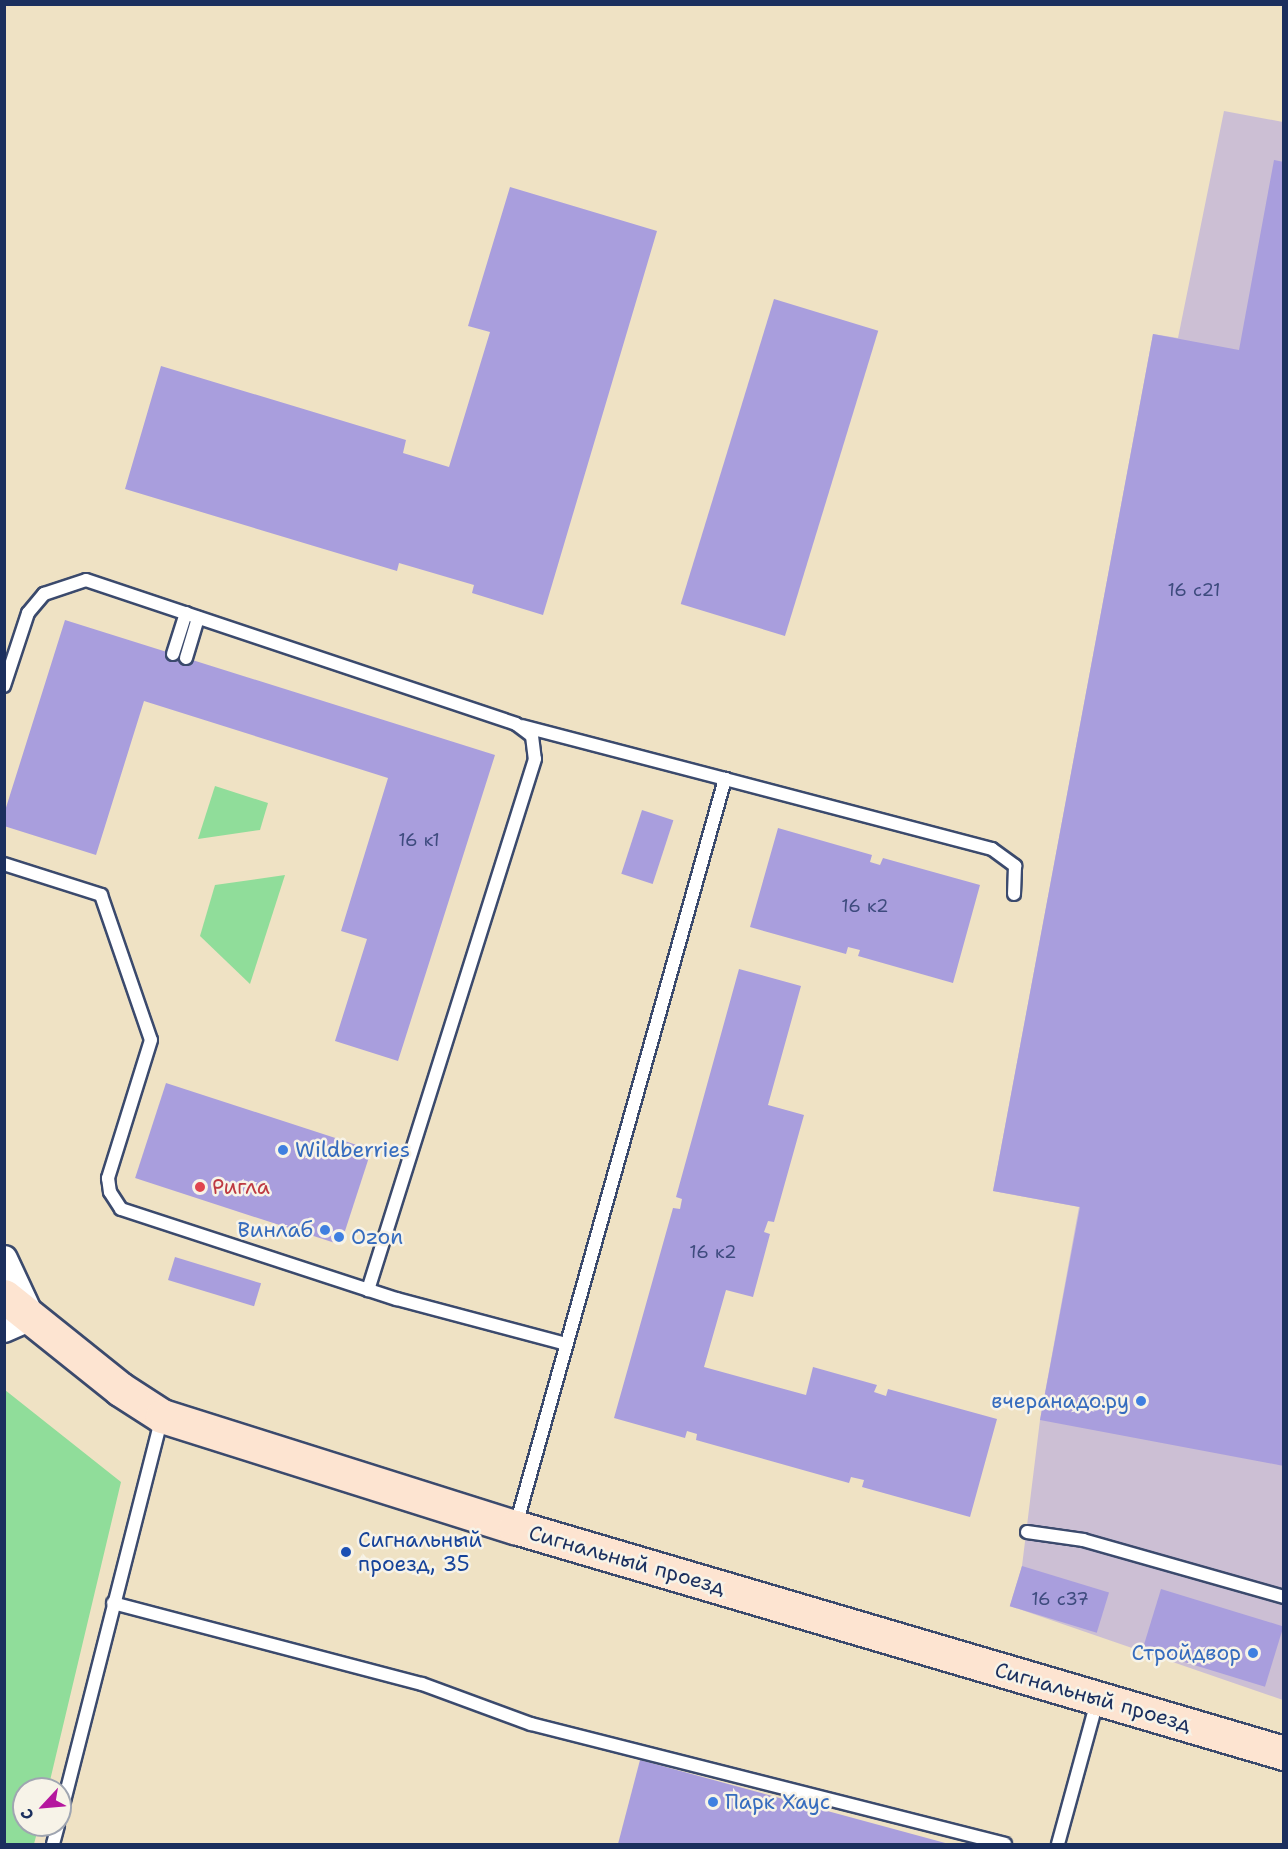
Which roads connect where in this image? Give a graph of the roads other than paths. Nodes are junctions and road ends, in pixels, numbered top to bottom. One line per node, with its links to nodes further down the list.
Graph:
1 (186, 613): 2 (lane); 3 (lane); 5 (lane)
2 (198, 618): 4 (lane); 6 (lane)
3 (173, 654)
4 (186, 658)
5 (4, 686)
6 (516, 724): 7 (lane); 11 (lane)
7 (725, 779): 9 (lane); 14 (lane)
8 (4, 864): 11 (lane)
9 (1014, 894)
10 (4, 1259): 13 (street)
11 (369, 1290): 14 (lane)
12 (4, 1296): 13 (main road, Сигнальный проезд)
13 (18, 1323): 15 (main road, Сигнальный проезд)
14 (566, 1344): 16 (lane)
15 (162, 1416): 16 (main road, Сигнальный проезд); 19 (lane)
16 (515, 1527): 20 (main road, Сигнальный проезд)
17 (1027, 1532): 18 (lane)
18 (1284, 1597)
19 (113, 1603): 22 (lane); 23 (lane)
20 (1098, 1698): 21 (main road, Сигнальный проезд); 24 (lane)
21 (1284, 1753)
22 (70, 1777)
23 (1005, 1845)
24 (1058, 1845)

